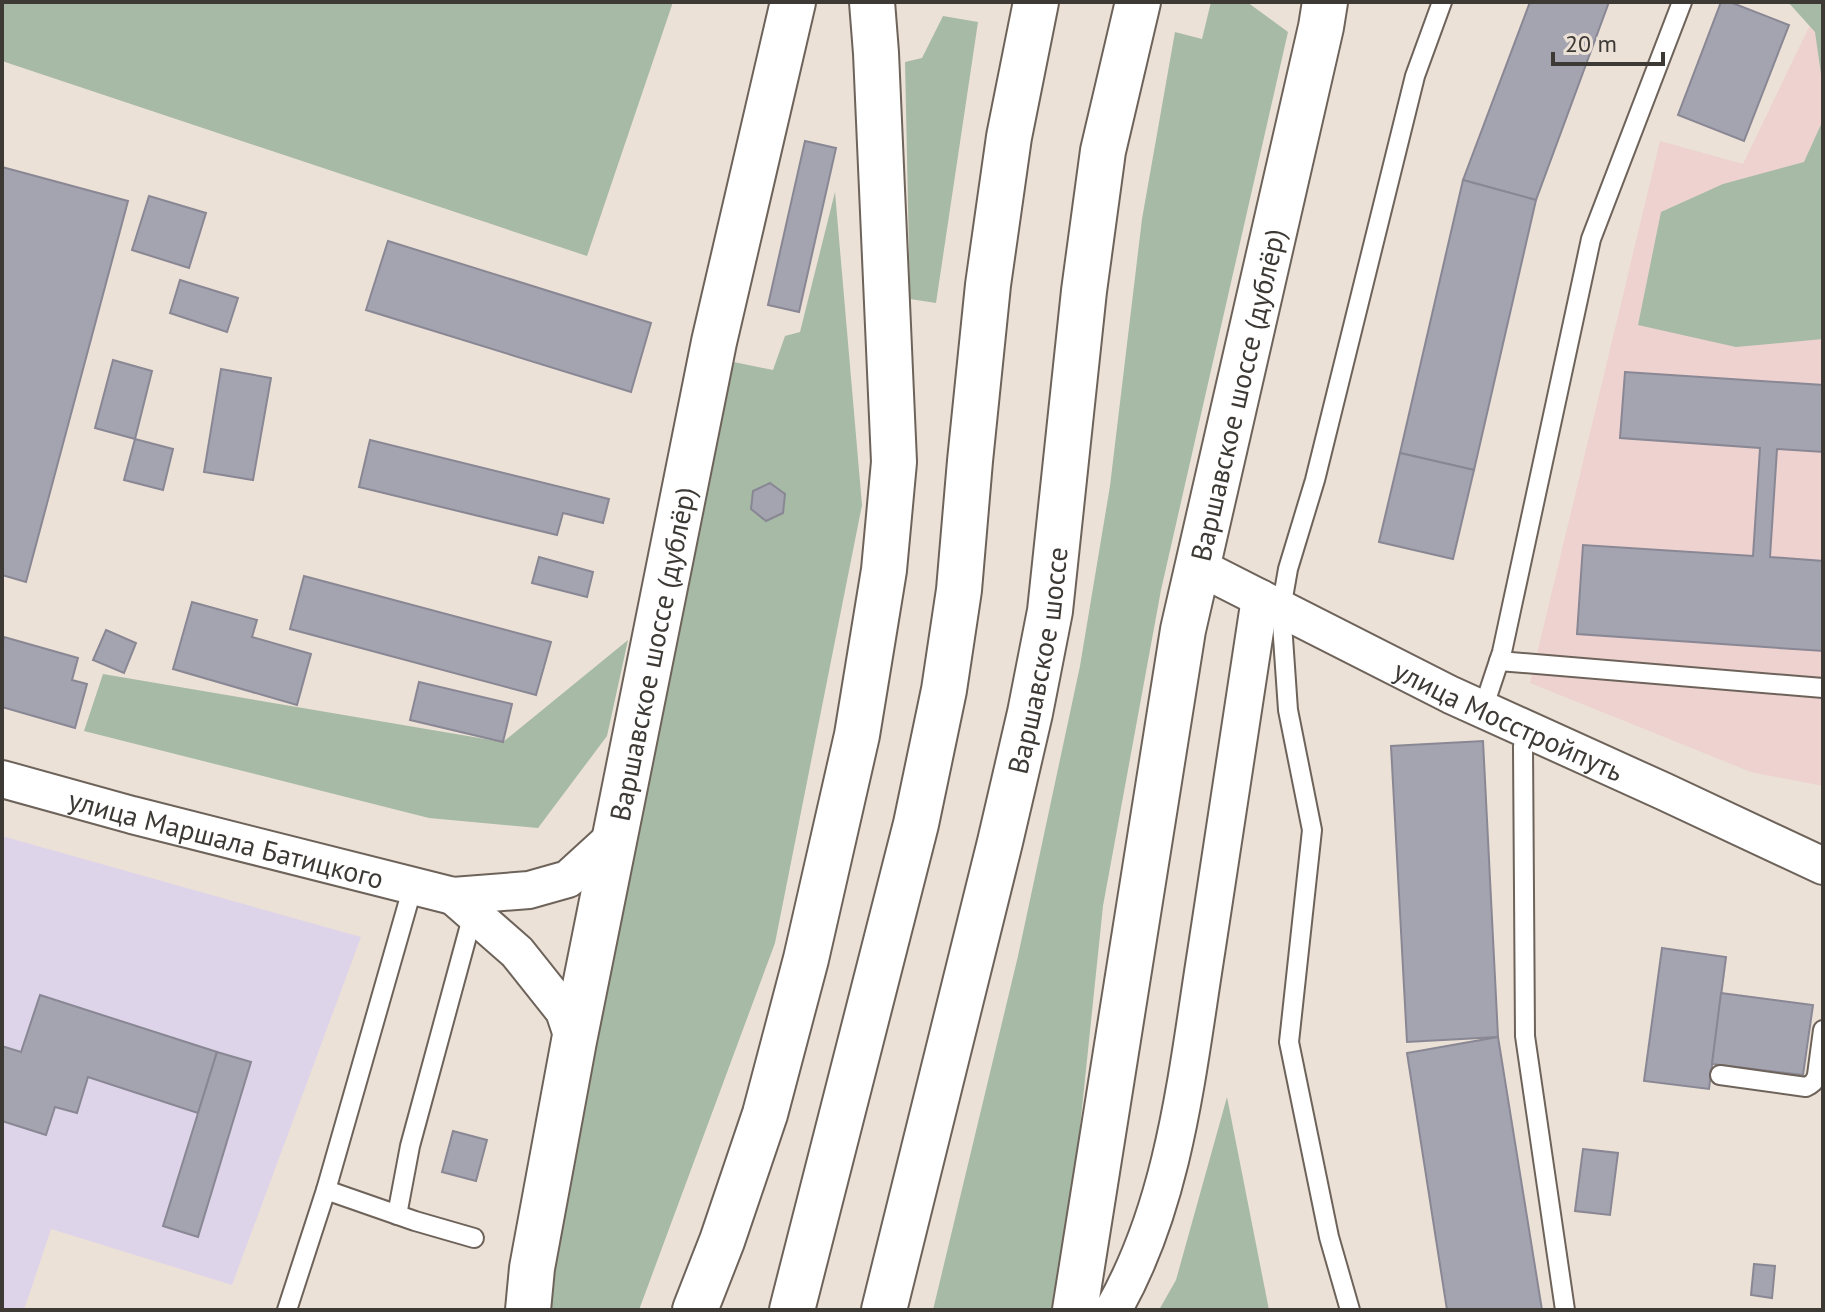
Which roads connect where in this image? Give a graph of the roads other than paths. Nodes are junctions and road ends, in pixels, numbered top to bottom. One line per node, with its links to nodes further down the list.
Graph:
1 (793, 2): 15 (main road, Варшавское шоссе (дублёр))
2 (872, 2): 27 (main road)
3 (1036, 2): 28 (main road)
4 (1138, 2): 29 (main road, Варшавское шоссе)
5 (1325, 2): 8 (main road, Варшавское шоссе (дублёр))
6 (1442, 2): 9 (lane)
7 (1682, 2): 10 (lane)
8 (1197, 566): 9 (street, улица Мосстройпуть); 30 (main road, Варшавское шоссе (дублёр))
9 (1271, 604): 12 (street, улица Мосстройпуть); 31 (street); 32 (lane)
10 (1499, 661): 11 (lane); 12 (lane)
11 (1823, 688)
12 (1483, 709): 13 (street, улица Мосстройпуть)
13 (1525, 728): 16 (street, улица Мосстройпуть); 33 (lane)
14 (2, 779): 17 (street, улица Маршала Батицкого)
15 (614, 837): 18 (street, улица Маршала Батицкого); 20 (main road, Варшавское шоссе (дублёр))
16 (1823, 866)
17 (413, 886): 18 (street, улица Маршала Батицкого); 22 (lane)
18 (463, 905): 20 (street, улица Маршала Батицкого); 23 (lane)
19 (1823, 1030): 21 (lane)
20 (574, 1041): 26 (main road, Варшавское шоссе (дублёр))
21 (1720, 1075)
22 (326, 1190): 23 (lane); 25 (lane)
23 (397, 1215): 24 (lane)
24 (474, 1238)
25 (287, 1310)
26 (528, 1310)
27 (695, 1310)
28 (792, 1310)
29 (884, 1310)
30 (1075, 1310)
31 (1113, 1310)
32 (1350, 1310)
33 (1565, 1310)

